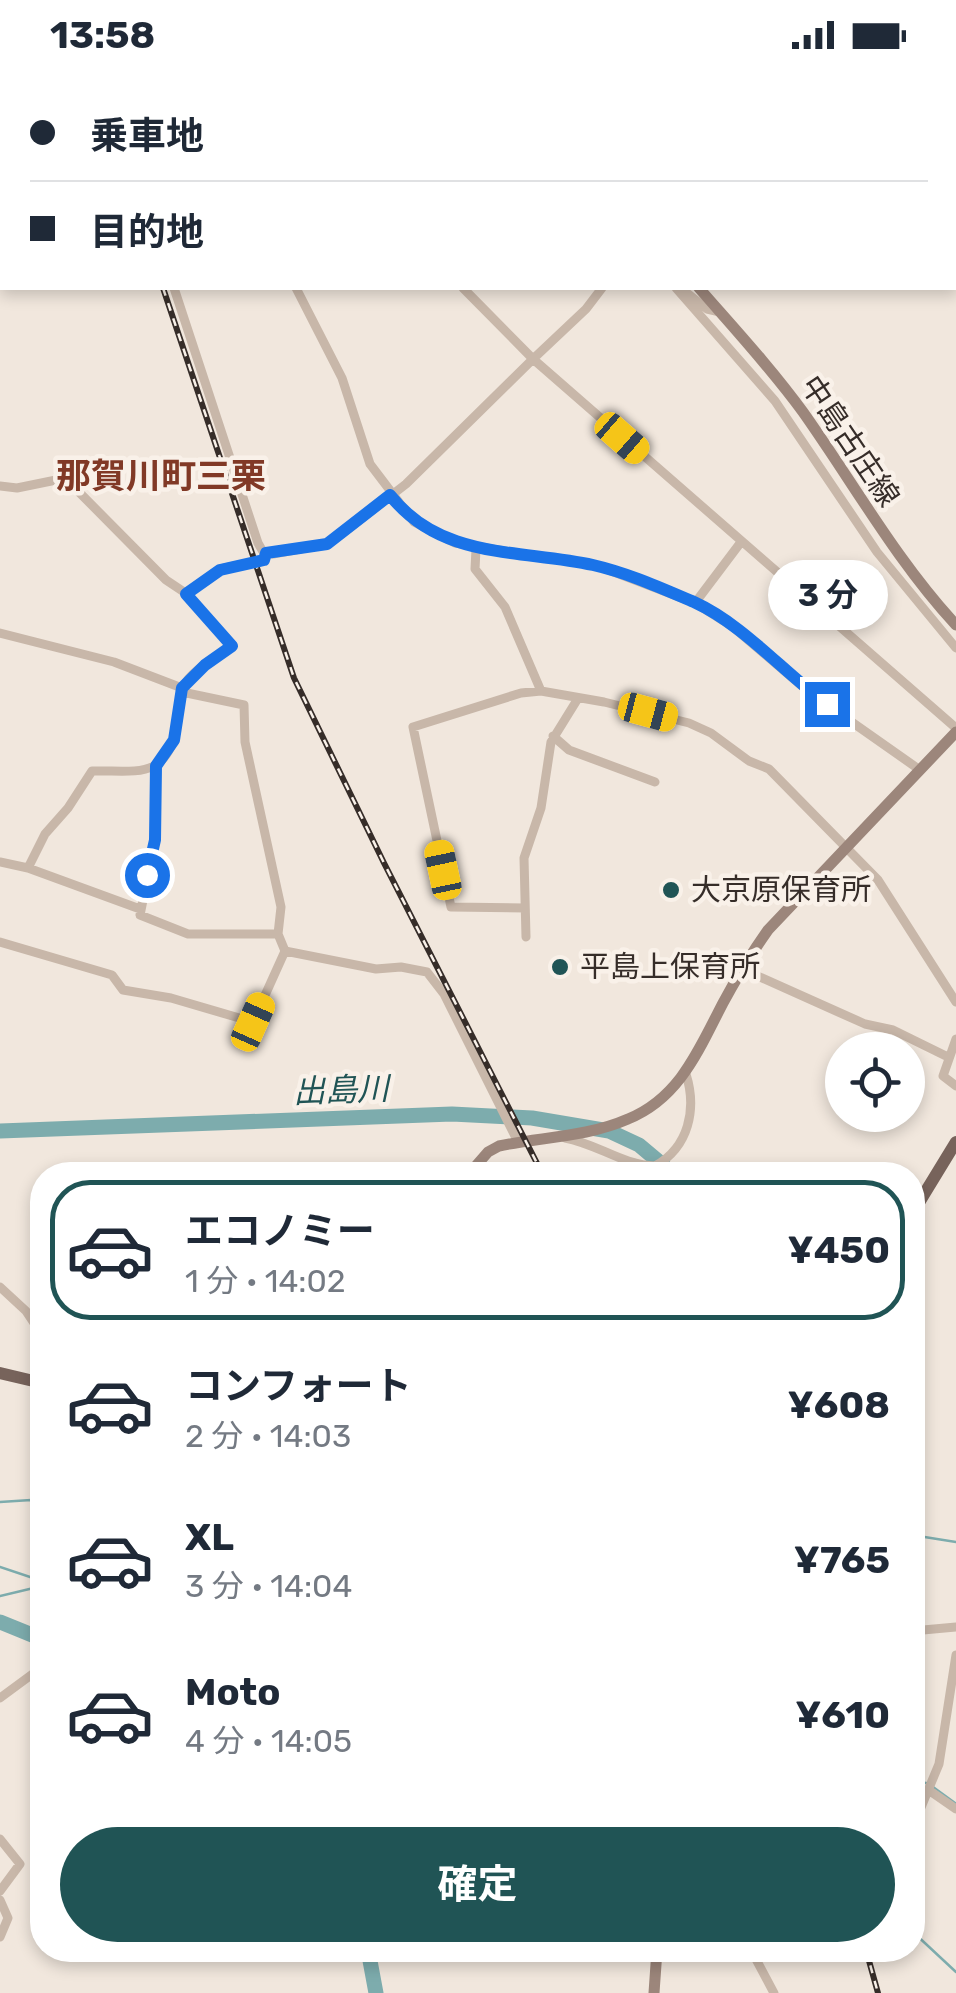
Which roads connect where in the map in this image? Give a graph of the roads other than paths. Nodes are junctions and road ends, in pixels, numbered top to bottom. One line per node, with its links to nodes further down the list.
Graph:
1 (175, 290): 14 (street)
2 (297, 290): 11 (street)
3 (465, 290): 9 (street)
4 (600, 290): 9 (street)
5 (680, 290): 19 (street)
6 (681, 290): 8 (street)
7 (701, 290): 8 (street, 中島古庄線)
8 (720, 312): 17 (street, 中島古庄線)
9 (533, 360): 11 (street); 12 (street)
10 (0, 486): 15 (street)
11 (390, 495): 13 (street); 14 (street)
12 (741, 542): 16 (street); 23 (street)
13 (476, 549): 16 (street); 21 (street)
14 (266, 553): 15 (street)
15 (186, 594): 20 (street)
16 (695, 603): 26 (street)
17 (956, 626)
18 (0, 633): 20 (street)
19 (956, 648)
20 (182, 690): 25 (street); 33 (street)
21 (540, 691): 22 (street); 31 (street)
22 (577, 700): 24 (street); 28 (street)
23 (956, 730): 26 (street)
24 (553, 736): 27 (street); 31 (street)
25 (156, 766): 30 (street); 32 (street)
26 (920, 770): 28 (street)
27 (655, 782)
28 (847, 847): 37 (street); 38 (street)
29 (0, 862): 30 (street)
30 (28, 868): 32 (street)
31 (525, 908): 34 (street)
32 (140, 910): 33 (street)
33 (278, 934): 36 (street)
34 (526, 936)
35 (0, 942): 36 (street)
36 (285, 951): 44 (street)
37 (742, 969): 40 (street); 41 (street)
38 (956, 1002)
39 (956, 1040): 40 (street)
40 (948, 1057): 42 (street)
41 (686, 1074): 43 (street); 48 (street)
42 (956, 1086)
43 (559, 1136): 44 (street); 47 (street)
44 (518, 1142): 46 (street)
45 (956, 1142): 49 (main road)
46 (479, 1162)
47 (628, 1162)
48 (665, 1162)
49 (925, 1193)
50 (0, 1287): 51 (street)
51 (30, 1317)
52 (0, 1373): 53 (main road)
53 (30, 1380)
54 (956, 1628): 55 (street)
55 (925, 1629)
56 (956, 1656): 59 (street)
57 (30, 1675): 58 (street)
58 (0, 1698)
59 (931, 1788): 60 (street); 61 (street)
60 (925, 1801)
61 (956, 1809)
62 (0, 1839): 63 (street)
63 (0, 1891)
64 (0, 1900): 65 (street)
65 (0, 1937)
66 (656, 1962): 68 (street)
67 (758, 1962): 69 (street)
68 (654, 1993)
69 (774, 1993)

